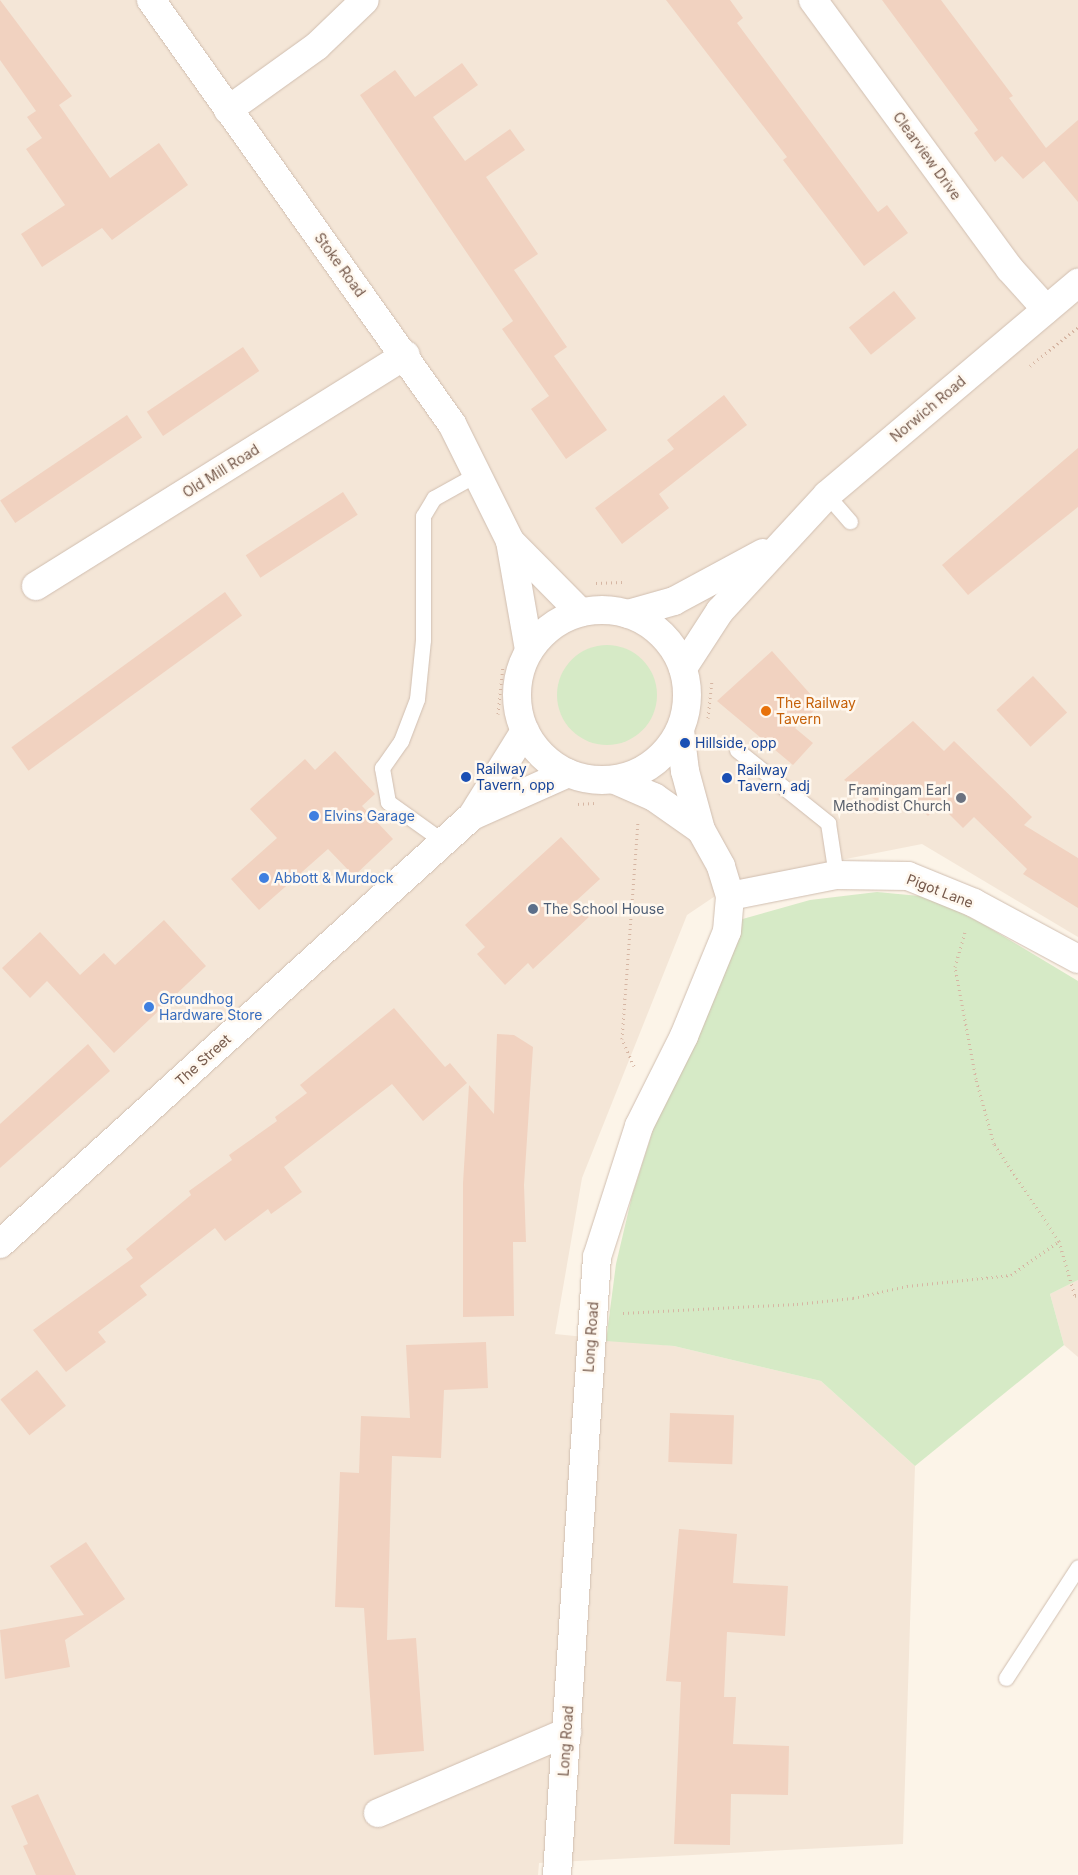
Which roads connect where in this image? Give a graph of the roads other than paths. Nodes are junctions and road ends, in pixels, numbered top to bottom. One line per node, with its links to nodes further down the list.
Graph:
1 (152, 0): 4 (street, Stoke Road)
2 (365, 0): 4 (street)
3 (813, 0): 6 (street, Clearview Drive)
4 (228, 110): 7 (street, Stoke Road)
5 (1078, 282): 6 (street, Norwich Road)
6 (1046, 309): 9 (street, Norwich Road)
7 (406, 356): 8 (street, Stoke Road); 13 (street, Old Mill Road)
8 (479, 473): 11 (street, Stoke Road); 25 (lane)
9 (827, 495): 10 (lane); 12 (street, Norwich Road)
10 (850, 521)
11 (510, 541): 14 (street, Stoke Road); 16 (street, Stoke Road)
12 (784, 541): 15 (street, Norwich Road); 17 (street, Norwich Road)
13 (36, 586)
14 (580, 612): 15 (street); 16 (street)
15 (628, 614): 17 (street)
16 (530, 650): 18 (street)
17 (683, 668): 19 (street)
18 (525, 731): 21 (street); 23 (street, The Street)
19 (680, 732): 22 (street); 24 (street, Long Road)
20 (737, 750): 26 (lane)
21 (568, 773): 22 (street); 23 (street, The Street)
22 (614, 780): 24 (street, Long Road)
23 (472, 816): 25 (street, The Street)
24 (701, 830): 27 (street, Long Road)
25 (444, 842): 29 (street, The Street)
26 (836, 875): 27 (street, Pigot Lane); 28 (street, Pigot Lane)
27 (730, 896): 32 (street, Long Road)
28 (1078, 959)
29 (0, 1244)
30 (1078, 1567): 31 (lane)
31 (1006, 1678)
32 (567, 1732): 33 (street); 34 (street, Long Road)
33 (378, 1813)
34 (558, 1875)

